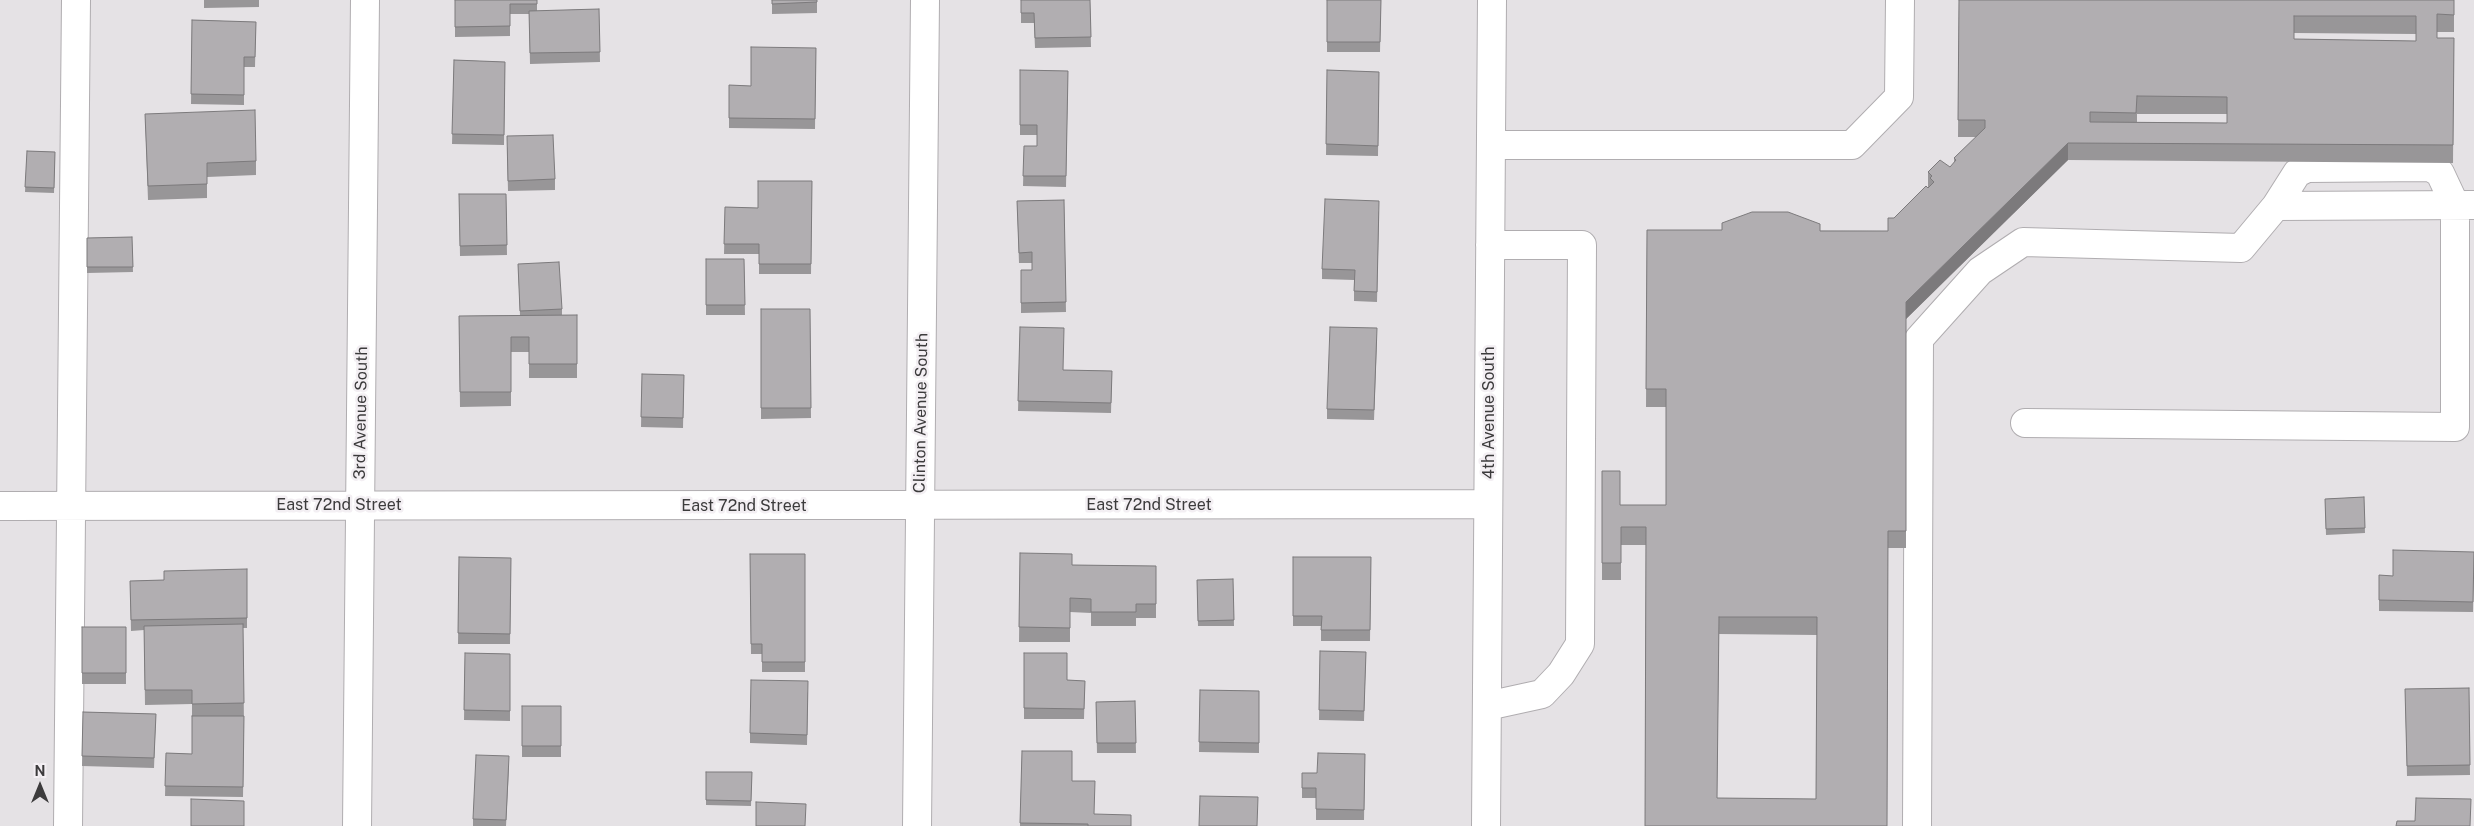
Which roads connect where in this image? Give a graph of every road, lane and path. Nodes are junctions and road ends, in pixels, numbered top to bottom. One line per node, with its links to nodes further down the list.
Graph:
1 (76, 0): 14 (street)
2 (365, 0): 12 (street, 3rd Avenue South)
3 (925, 0): 15 (street, Clinton Avenue South)
4 (1492, 0): 6 (street, 4th Avenue South)
5 (1900, 0): 6 (street)
6 (1491, 145): 9 (street, 4th Avenue South)
7 (2464, 205): 8 (street); 8 (street); 10 (street)
8 (2276, 206): 21 (street)
9 (1490, 244): 11 (street, 4th Avenue South); 16 (street)
10 (2025, 423)
11 (1488, 504): 15 (street, East 72nd Street); 16 (street, 4th Avenue South)
12 (360, 505): 14 (street, East 72nd Street); 15 (street, East 72nd Street); 18 (street, 3rd Avenue South)
13 (0, 506): 14 (street, East 72nd Street)
14 (70, 506): 17 (street)
15 (920, 506): 19 (street, Clinton Avenue South)
16 (1487, 706): 20 (street, 4th Avenue South)
17 (68, 826)
18 (357, 826)
19 (917, 826)
20 (1486, 826)
21 (1917, 826)

